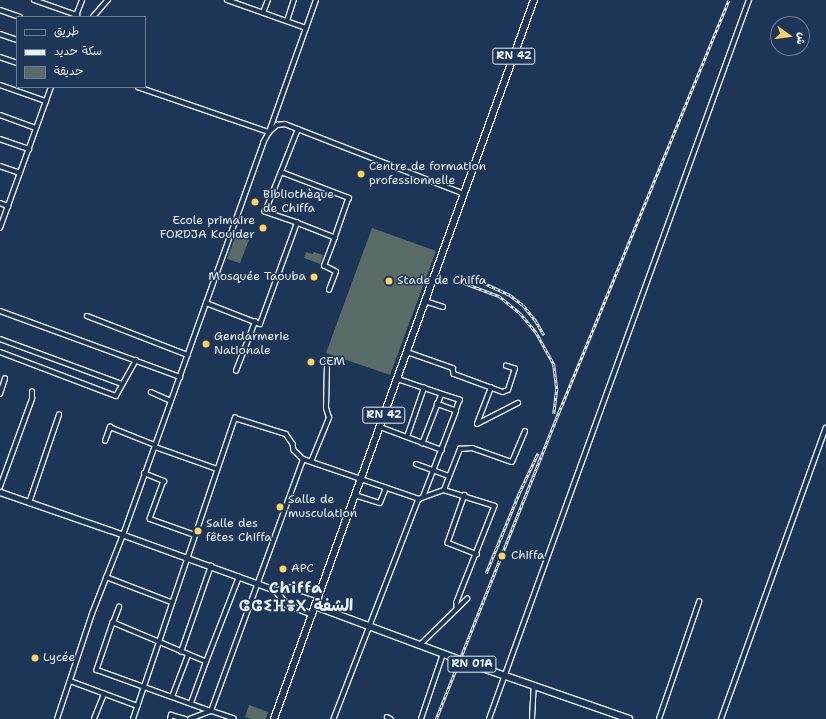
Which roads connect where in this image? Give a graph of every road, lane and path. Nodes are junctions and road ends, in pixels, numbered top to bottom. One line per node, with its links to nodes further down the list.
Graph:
1 (34, 0): 15 (street)
2 (82, 0): 15 (street)
3 (108, 0): 16 (street)
4 (227, 0): 11 (street)
5 (241, 0): 11 (street)
6 (268, 0): 13 (street)
7 (294, 0): 17 (street)
8 (316, 0): 18 (street)
9 (534, 0): 36 (main road, RN 42)
10 (749, 0): 122 (street)
11 (239, 4): 13 (street)
12 (0, 10): 14 (street)
13 (263, 13): 17 (street)
14 (17, 16)
15 (76, 16)
16 (94, 16)
17 (287, 21): 18 (street)
18 (306, 28): 30 (street)
19 (0, 34): 20 (street)
20 (16, 40)
21 (0, 57): 22 (street)
22 (16, 63)
23 (0, 85): 26 (street)
24 (51, 88): 26 (street)
25 (141, 88): 30 (street)
26 (46, 101): 28 (street)
27 (0, 115): 28 (street)
28 (36, 128): 32 (street)
29 (298, 129): 30 (street); 34 (street); 36 (street)
30 (269, 132): 44 (street)
31 (0, 139): 32 (street)
32 (28, 149): 35 (street)
33 (0, 166): 35 (street)
34 (281, 172): 39 (street); 41 (street)
35 (20, 173): 38 (street)
36 (465, 194): 43 (main road, RN 42)
37 (0, 203): 38 (street)
38 (8, 206): 40 (street)
39 (297, 223): 41 (street); 48 (street)
40 (0, 228)
41 (335, 238): 42 (street)
42 (329, 290)
43 (426, 301): 45 (street); 51 (main road, RN 42)
44 (206, 304): 48 (street); 52 (street)
45 (443, 307)
46 (0, 310): 53 (street)
47 (87, 316): 52 (street)
48 (255, 322): 56 (street)
49 (0, 339): 60 (street)
50 (0, 352): 60 (street)
51 (407, 352): 59 (main road, RN 42); 62 (street)
52 (188, 355): 57 (street)
53 (136, 360): 57 (street); 60 (street)
54 (327, 364): 81 (street)
55 (506, 366): 62 (street)
56 (236, 372)
57 (180, 377): 67 (street)
58 (5, 379): 65 (street)
59 (398, 379): 61 (street); 72 (main road, RN 42)
60 (122, 384)
61 (424, 388): 66 (street); 75 (street)
62 (491, 388): 68 (street)
63 (32, 392): 88 (street)
64 (151, 392): 67 (street)
65 (0, 394)
66 (442, 394): 69 (street); 70 (street)
67 (171, 401): 78 (street)
68 (518, 403)
69 (437, 404): 70 (street); 77 (street)
70 (456, 411): 79 (street)
71 (58, 415): 96 (street)
72 (380, 427): 75 (street); 87 (main road, RN 42)
73 (826, 428): 147 (street)
74 (525, 432): 86 (street)
75 (407, 437): 77 (street)
76 (105, 441): 78 (street)
77 (423, 443): 79 (street)
78 (155, 446): 83 (street); 85 (street)
79 (442, 450): 84 (street)
80 (304, 459): 81 (street); 83 (street); 104 (street)
81 (311, 462): 87 (street)
82 (416, 464): 84 (street)
83 (217, 469): 98 (street)
84 (433, 470): 86 (street); 94 (street)
85 (144, 474): 97 (street); 98 (street)
86 (449, 476): 90 (street)
87 (361, 480): 89 (street); 92 (main road, RN 42)
88 (0, 486)
89 (386, 488): 92 (street); 95 (street)
90 (444, 490): 93 (street); 94 (street)
91 (0, 492): 96 (main road)
92 (355, 495): 106 (main road, RN 42)
93 (465, 495): 99 (street); 99 (street)
94 (423, 497): 95 (street)
95 (418, 499): 115 (street)
96 (30, 503): 97 (main road)
97 (123, 535): 100 (main road); 102 (street)
98 (195, 535): 100 (street)
99 (477, 554): 112 (street)
100 (186, 558): 101 (main road); 108 (street)
101 (211, 566): 103 (main road); 118 (street)
102 (106, 577): 108 (street); 123 (street)
103 (239, 577): 104 (main road); 121 (street)
104 (257, 584): 105 (main road); 130 (street)
105 (275, 590): 106 (main road); 113 (main road)
106 (319, 596): 110 (main road, RN 42)
107 (467, 599): 112 (street)
108 (171, 602): 116 (street)
109 (699, 602): 146 (street)
110 (315, 606): 113 (main road, RN 42); 115 (main road, RN 01A)
111 (119, 607): 114 (street)
112 (457, 609): 117 (street)
113 (312, 614): 139 (main road, RN 42)
114 (113, 623): 116 (street); 124 (street)
115 (370, 625): 117 (main road, RN 01A); 140 (street)
116 (158, 642): 118 (street); 124 (street)
117 (420, 645): 119 (main road, RN 01A)
118 (181, 652): 120 (street)
119 (444, 654): 122 (main road, RN 01A); 142 (street)
120 (188, 655): 121 (street); 127 (street)
121 (206, 662): 128 (street)
122 (506, 675): 125 (main road, RN 01A); 143 (street)
123 (70, 682): 126 (street); 132 (street)
124 (144, 686): 127 (street); 129 (street)
125 (534, 686): 144 (street); 145 (main road, RN 01A)
126 (104, 694): 129 (street); 133 (street)
127 (172, 697): 128 (street)
128 (191, 703): 130 (street)
129 (138, 706): 134 (street)
130 (211, 711): 137 (street); 138 (street)
131 (387, 717): 141 (street)
132 (57, 719)
133 (94, 719)
134 (133, 719)
135 (170, 719): 136 (street)
136 (185, 719)
137 (190, 719)
138 (234, 719)
139 (274, 719)
140 (334, 719)
141 (392, 719)
142 (421, 719)
143 (489, 719)
144 (532, 719)
145 (629, 719)
146 (659, 719)
147 (721, 719)

